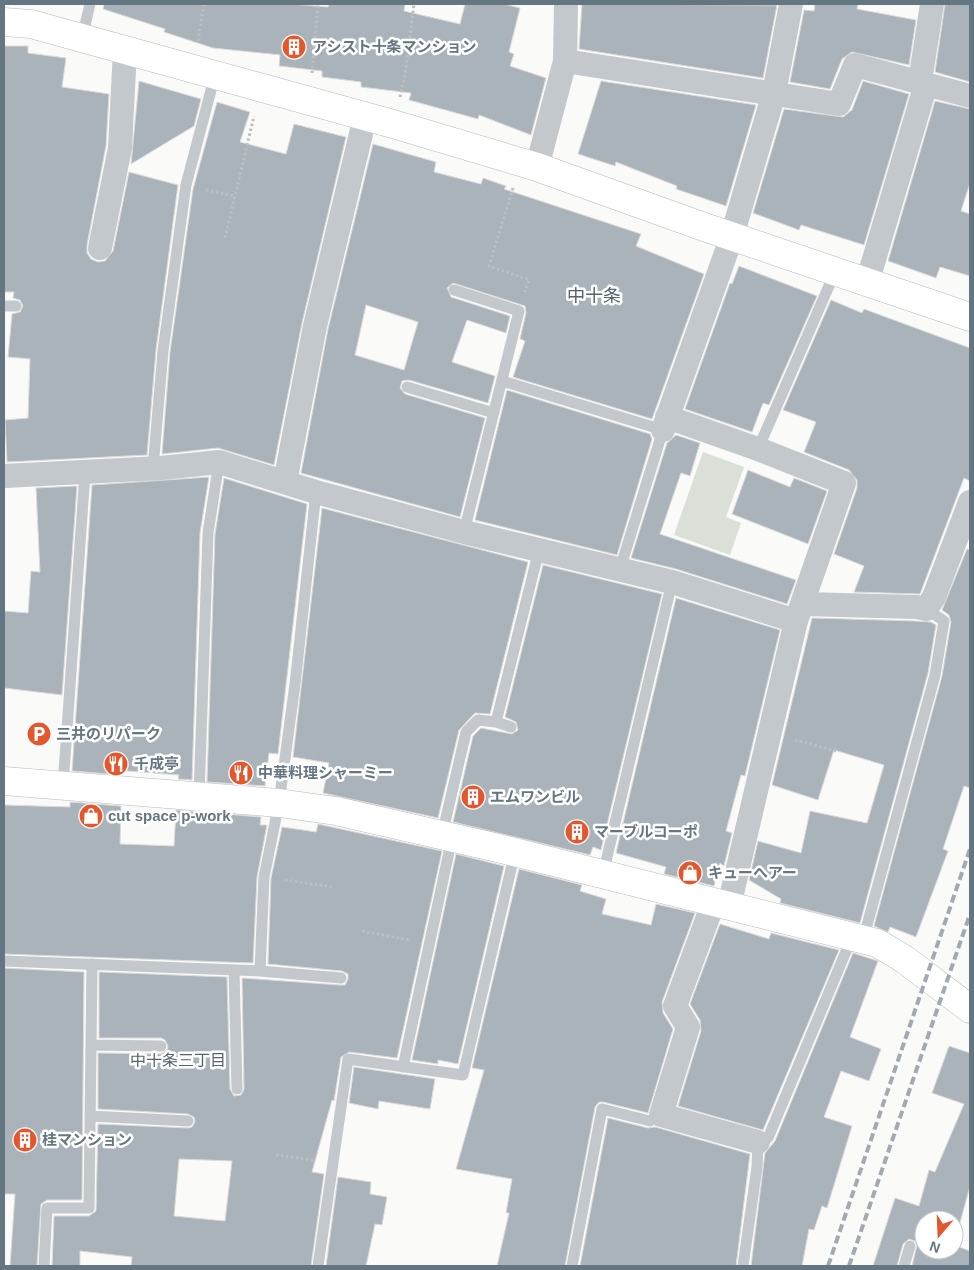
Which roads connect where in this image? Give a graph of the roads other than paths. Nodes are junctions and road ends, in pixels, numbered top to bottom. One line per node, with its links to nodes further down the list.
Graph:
1 (90, 4): 6 (lane)
2 (566, 4): 8 (street)
3 (791, 4): 11 (street)
4 (932, 4): 10 (street)
5 (4, 22): 6 (street)
6 (82, 38): 7 (street)
7 (125, 50): 9 (street); 16 (street)
8 (565, 61): 11 (street); 14 (street)
9 (205, 72): 13 (street); 27 (lane)
10 (922, 84): 11 (street); 12 (street); 18 (street)
11 (774, 93): 15 (street)
12 (970, 96)
13 (365, 117): 14 (street); 30 (street)
14 (526, 174): 15 (street)
15 (732, 236): 17 (street); 24 (street)
16 (100, 248)
17 (835, 272): 18 (street); 25 (lane)
18 (868, 283): 20 (street)
19 (454, 290): 21 (lane)
20 (970, 317)
21 (502, 381): 23 (lane); 24 (lane)
22 (407, 387): 23 (lane)
23 (494, 414): 33 (lane)
24 (665, 423): 25 (street); 35 (lane)
25 (758, 449): 38 (street)
26 (219, 462): 27 (street); 30 (street); 43 (lane)
27 (153, 468): 28 (street)
28 (85, 473): 29 (street); 42 (lane)
29 (4, 476)
30 (285, 482): 31 (street)
31 (316, 492): 33 (street); 44 (lane)
32 (970, 502): 37 (street)
33 (464, 532): 34 (street)
34 (539, 550): 35 (street); 39 (lane)
35 (620, 570): 36 (street)
36 (672, 582): 38 (street); 47 (lane)
37 (926, 609): 38 (street); 49 (lane)
38 (800, 612): 48 (street)
39 (496, 722): 40 (lane); 45 (lane)
40 (511, 727)
41 (4, 781): 42 (street)
42 (63, 786): 43 (street)
43 (199, 796): 44 (street)
44 (279, 803): 45 (street); 53 (lane)
45 (447, 836): 46 (street); 58 (lane)
46 (515, 852): 47 (street); 58 (lane)
47 (604, 874): 48 (street)
48 (721, 903): 49 (street); 60 (street)
49 (857, 938): 55 (street); 63 (lane)
50 (4, 962): 51 (lane)
51 (92, 964): 52 (lane); 56 (lane)
52 (234, 970): 53 (lane); 59 (lane)
53 (260, 971): 54 (lane)
54 (340, 978)
55 (970, 1009)
56 (91, 1045): 57 (lane); 61 (lane)
57 (162, 1046)
58 (403, 1067): 66 (lane)
59 (237, 1089)
60 (661, 1115): 63 (street); 67 (lane)
61 (90, 1116): 62 (lane); 65 (lane)
62 (188, 1121)
63 (758, 1142): 68 (lane)
64 (910, 1246): 69 (lane)
65 (44, 1266)
66 (318, 1266)
67 (572, 1266)
68 (743, 1266)
69 (904, 1266)

